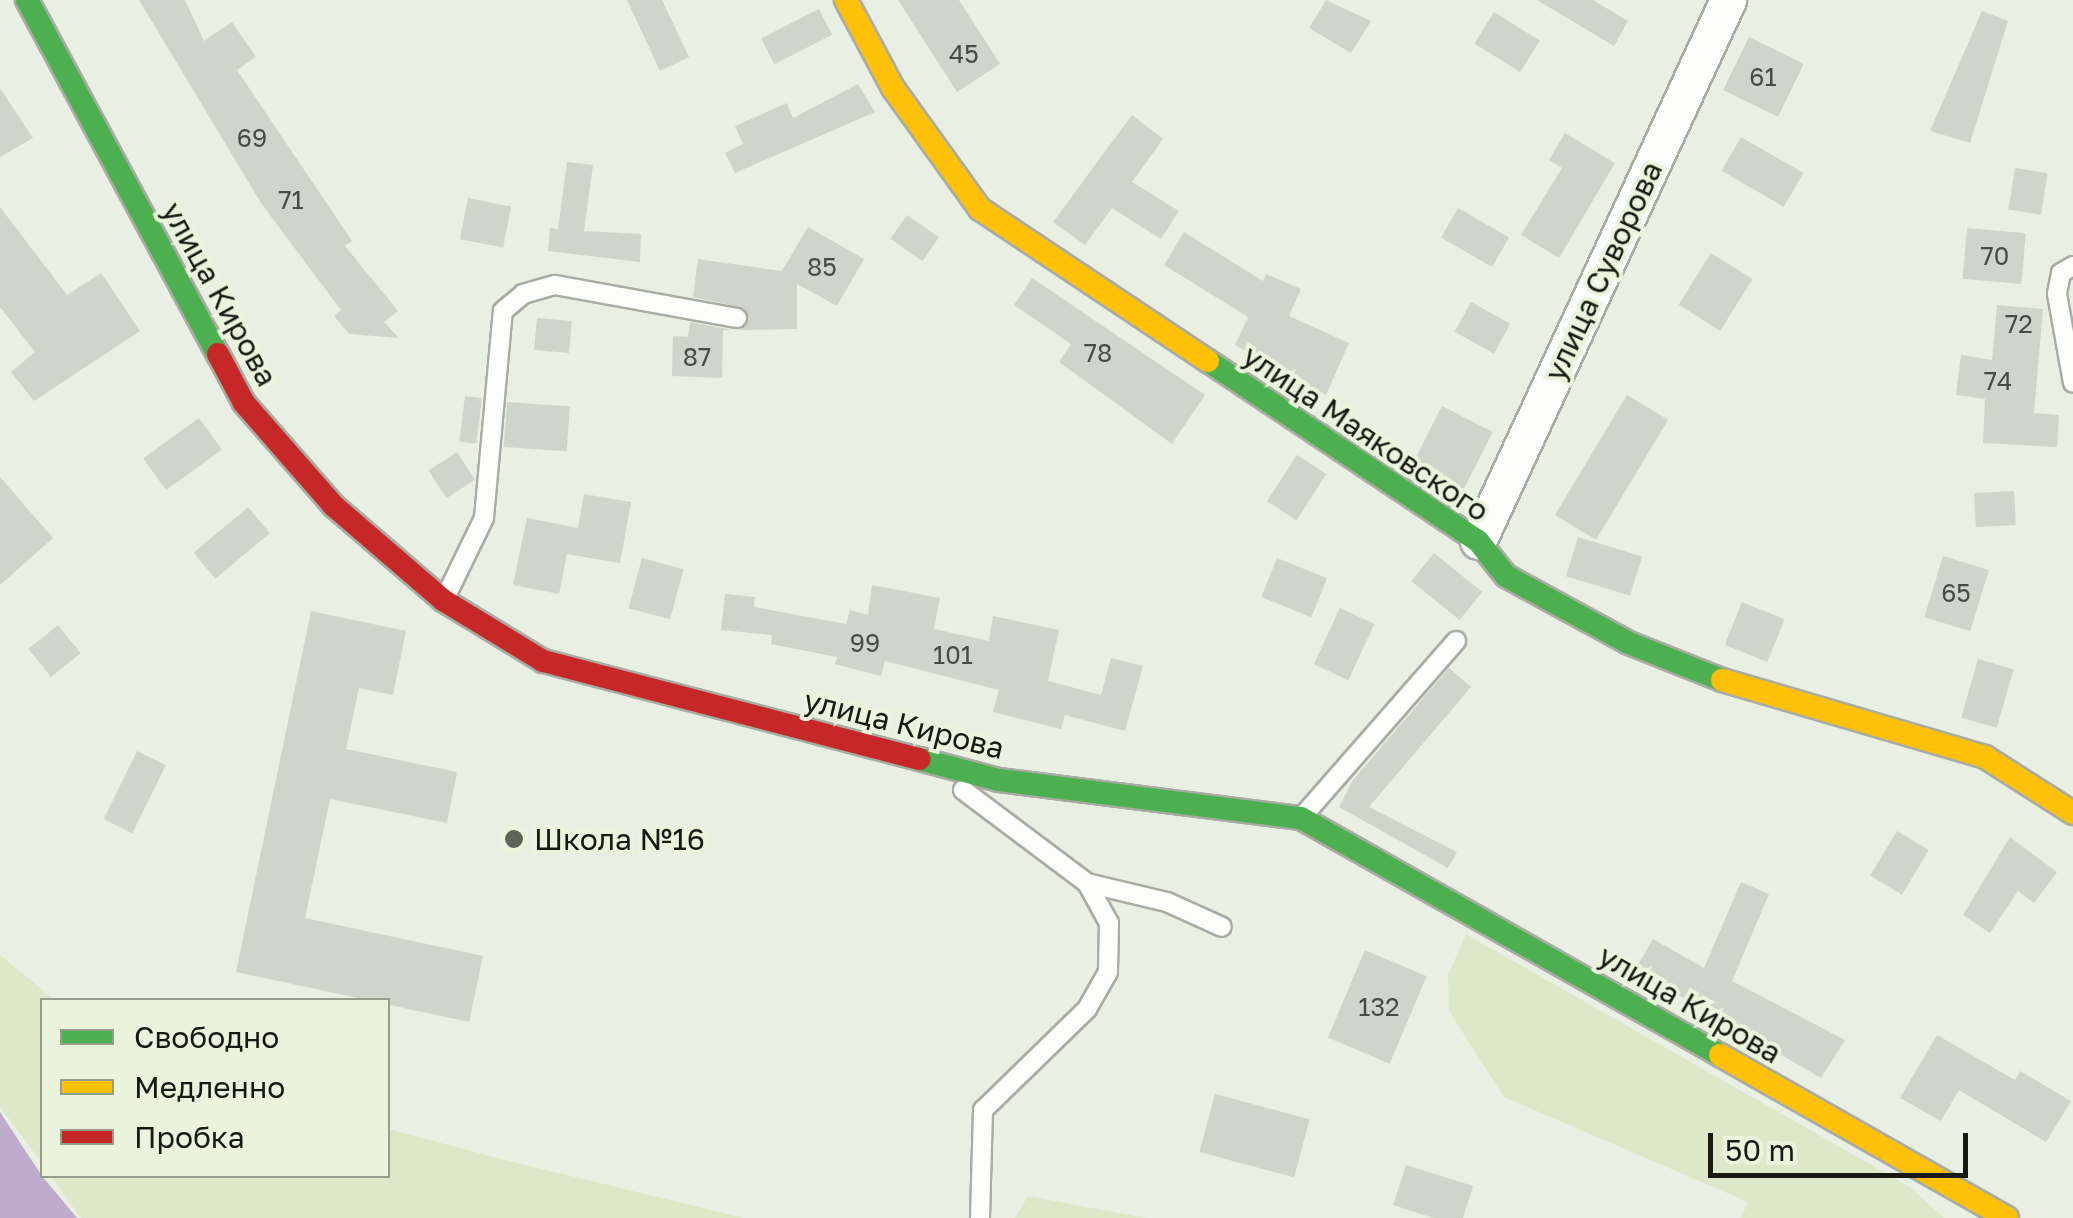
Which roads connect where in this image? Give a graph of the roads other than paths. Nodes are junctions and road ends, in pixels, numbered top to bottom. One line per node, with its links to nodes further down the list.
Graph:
1 (27, 0): 8 (street, улица Кирова)
2 (846, 0): 7 (street, улица Маяковского)
3 (1728, 0): 7 (street, улица Суворова)
4 (2073, 266): 6 (lane)
5 (738, 318): 8 (lane)
6 (2073, 383)
7 (1478, 541): 11 (street, улица Маяковского)
8 (443, 600): 10 (street, улица Кирова)
9 (1456, 641): 12 (lane)
10 (912, 757): 12 (street, улица Кирова); 13 (lane)
11 (2073, 813)
12 (1301, 818): 16 (street, улица Кирова)
13 (1087, 883): 14 (lane); 15 (lane)
14 (1222, 928)
15 (980, 1218)
16 (2007, 1218)

